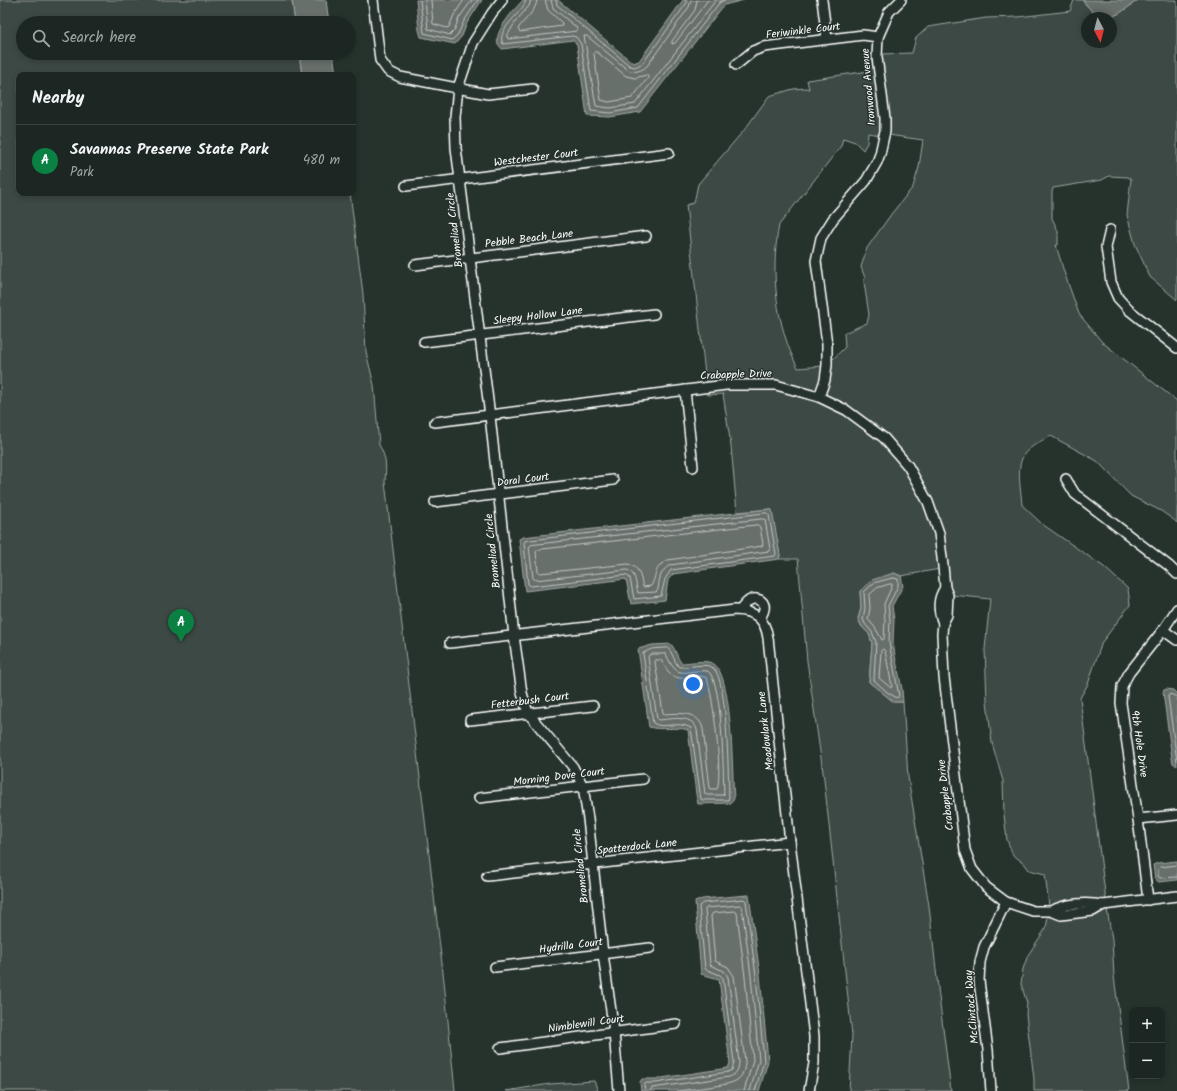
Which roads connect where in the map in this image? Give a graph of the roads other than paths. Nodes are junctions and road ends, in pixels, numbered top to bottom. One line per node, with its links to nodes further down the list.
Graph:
1 (373, 0): 8 (street)
2 (502, 0): 8 (street, Bromeliad Circle)
3 (822, 0): 6 (street)
4 (901, 0): 5 (street, Ironwood Avenue)
5 (878, 37): 6 (street, Feriwinkle Court); 22 (street, Ironwood Avenue)
6 (828, 39): 7 (street, Feriwinkle Court)
7 (736, 65)
8 (458, 88): 9 (street); 11 (street, Bromeliad Circle)
9 (533, 89)
10 (669, 153): 11 (street, Westchester Court)
11 (461, 179): 12 (street, Westchester Court); 15 (street, Bromeliad Circle)
12 (406, 186)
13 (1110, 230): 20 (street)
14 (646, 236): 15 (street, Pebble Beach Lane)
15 (470, 258): 16 (street, Pebble Beach Lane); 18 (street, Bromeliad Circle)
16 (415, 265)
17 (654, 314): 18 (street, Sleepy Hollow Lane)
18 (479, 335): 19 (street, Sleepy Hollow Lane); 23 (street, Bromeliad Circle)
19 (424, 342)
20 (1177, 348)
21 (684, 390): 22 (street, Crabapple Drive); 23 (street, Crabapple Drive); 25 (street)
22 (819, 397): 51 (street, Crabapple Drive)
23 (490, 416): 24 (street, Crabapple Drive); 28 (street, Bromeliad Circle)
24 (435, 422)
25 (693, 467)
26 (1066, 479): 30 (street)
27 (613, 480): 28 (street, Doral Court)
28 (499, 495): 29 (street, Doral Court); 35 (street, Bromeliad Circle)
29 (435, 502)
30 (1177, 574)
31 (1177, 609): 34 (street, 9th Hole Drive)
32 (740, 610): 33 (street); 33 (street); 35 (street)
33 (760, 618): 46 (street, Meadowlark Lane)
34 (1163, 630): 36 (street); 45 (street, 9th Hole Drive)
35 (514, 636): 37 (street); 39 (street, Bromeliad Circle)
36 (1177, 640)
37 (450, 643)
38 (593, 706): 39 (street, Fetterbush Court)
39 (528, 713): 40 (street, Fetterbush Court); 42 (street, Bromeliad Circle)
40 (470, 720)
41 (643, 779): 42 (street, Morning Dove Court)
42 (583, 786): 43 (street, Morning Dove Court); 47 (street, Bromeliad Circle)
43 (479, 798)
44 (1177, 815): 45 (street)
45 (1138, 818): 50 (street, 9th Hole Drive)
46 (790, 842): 47 (street, Spatterdock Lane); 59 (street, Meadowlark Lane)
47 (593, 864): 48 (street, Spatterdock Lane); 53 (street, Bromeliad Circle)
48 (487, 876)
49 (1177, 896): 50 (street, Crabapple Drive)
50 (1148, 900): 51 (street, Crabapple Drive)
51 (1006, 902): 60 (street, McClintock Way)
52 (650, 948): 53 (street, Hydrilla Court)
53 (603, 954): 54 (street, Hydrilla Court); 56 (street, Bromeliad Circle)
54 (495, 967)
55 (676, 1024): 56 (street, Nimblewill Court)
56 (614, 1032): 57 (street, Nimblewill Court); 58 (street, Bromeliad Circle)
57 (500, 1048)
58 (619, 1091)
59 (809, 1091)
60 (991, 1091)

